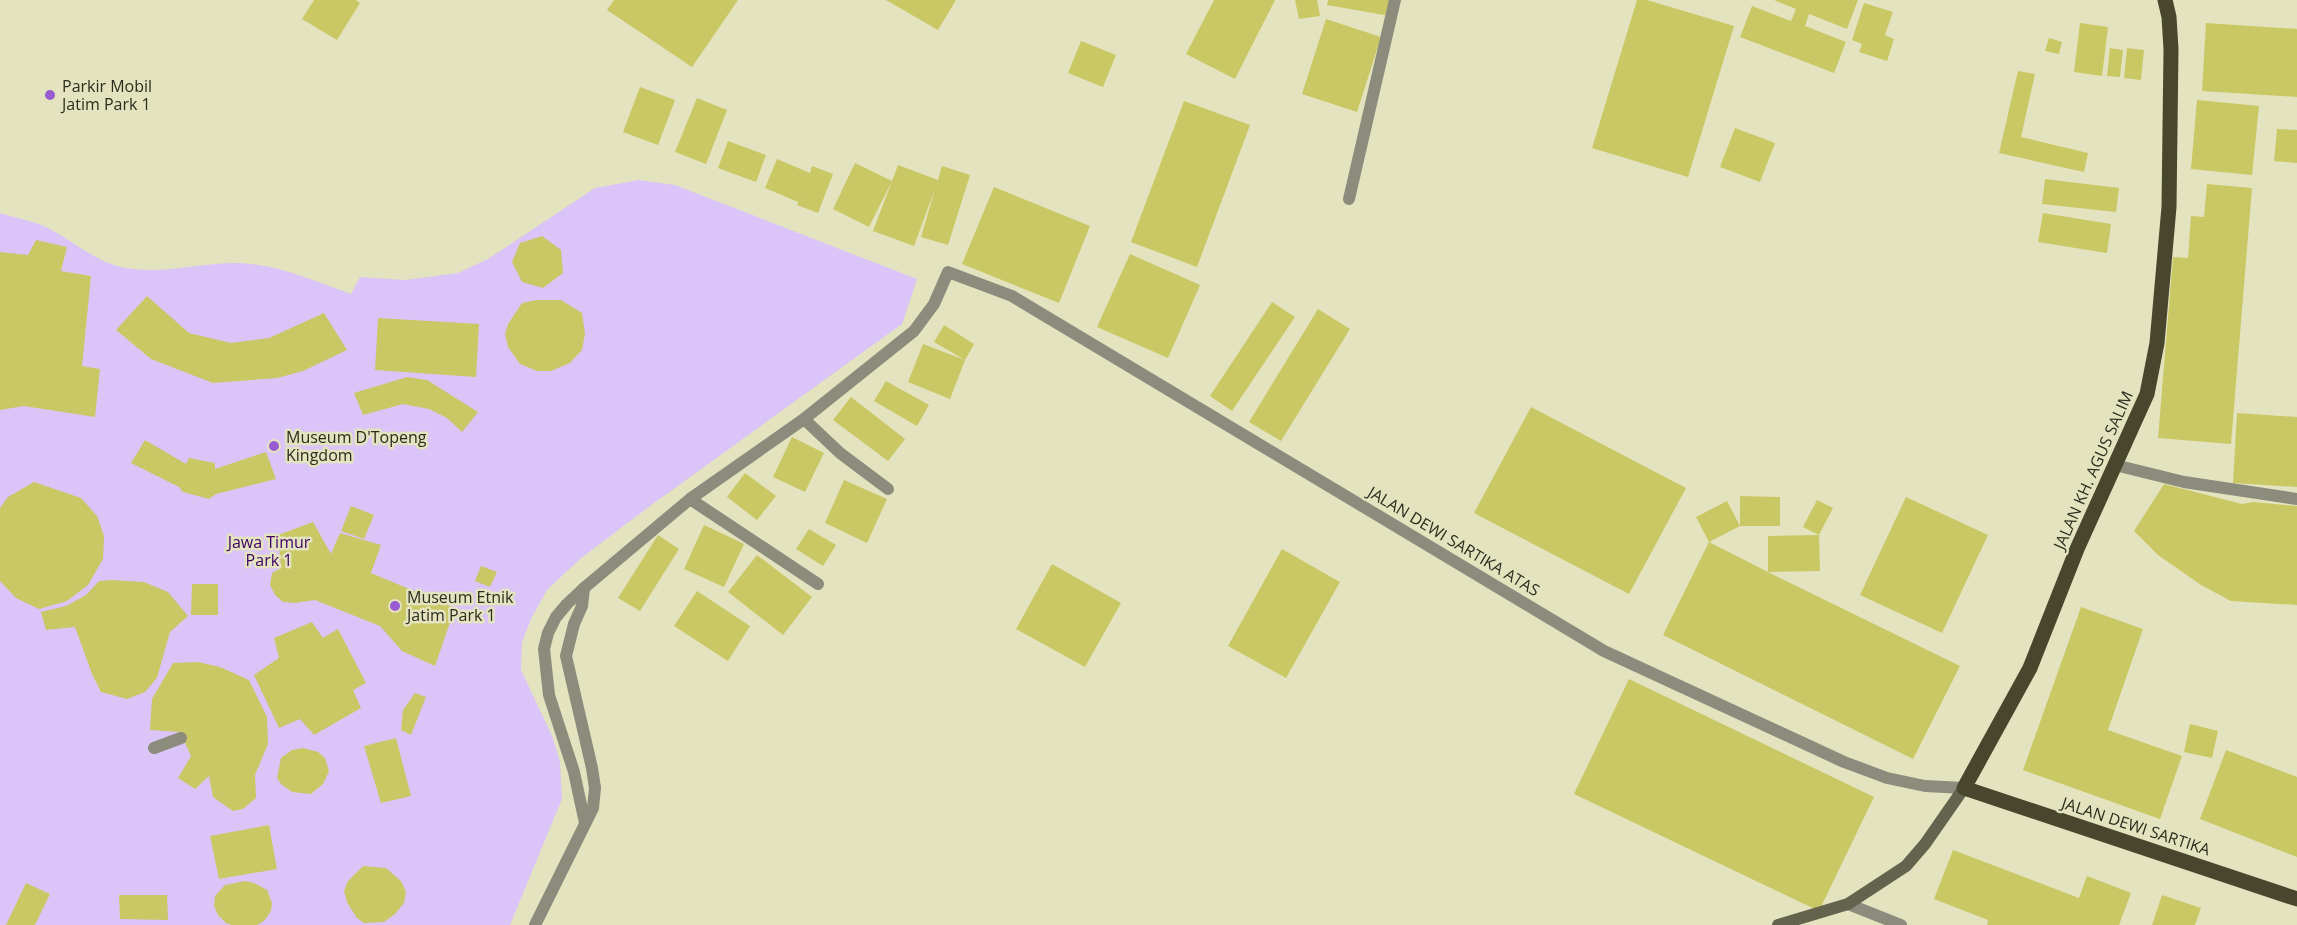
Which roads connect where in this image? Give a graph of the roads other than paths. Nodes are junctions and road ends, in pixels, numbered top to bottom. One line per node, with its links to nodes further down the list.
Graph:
1 (1395, 0): 3 (street)
2 (2165, 0): 5 (main road, JALAN KH. AGUS SALIM)
3 (1349, 199)
4 (804, 419): 6 (street); 7 (street); 13 (street, JALAN DEWI SARTIKA ATAS)
5 (2115, 465): 8 (street); 13 (main road, JALAN KH. AGUS SALIM)
6 (888, 489)
7 (690, 499): 9 (street); 10 (street)
8 (2297, 499)
9 (818, 584)
10 (585, 588): 14 (street); 14 (street)
11 (182, 738): 12 (street)
12 (154, 748)
13 (1964, 788): 15 (main road, JALAN DEWI SARTIKA); 16 (main road)
14 (585, 823): 17 (street)
15 (2297, 899)
16 (1848, 904): 18 (main road); 19 (street)
17 (535, 925)
18 (1778, 925)
19 (1901, 925)

